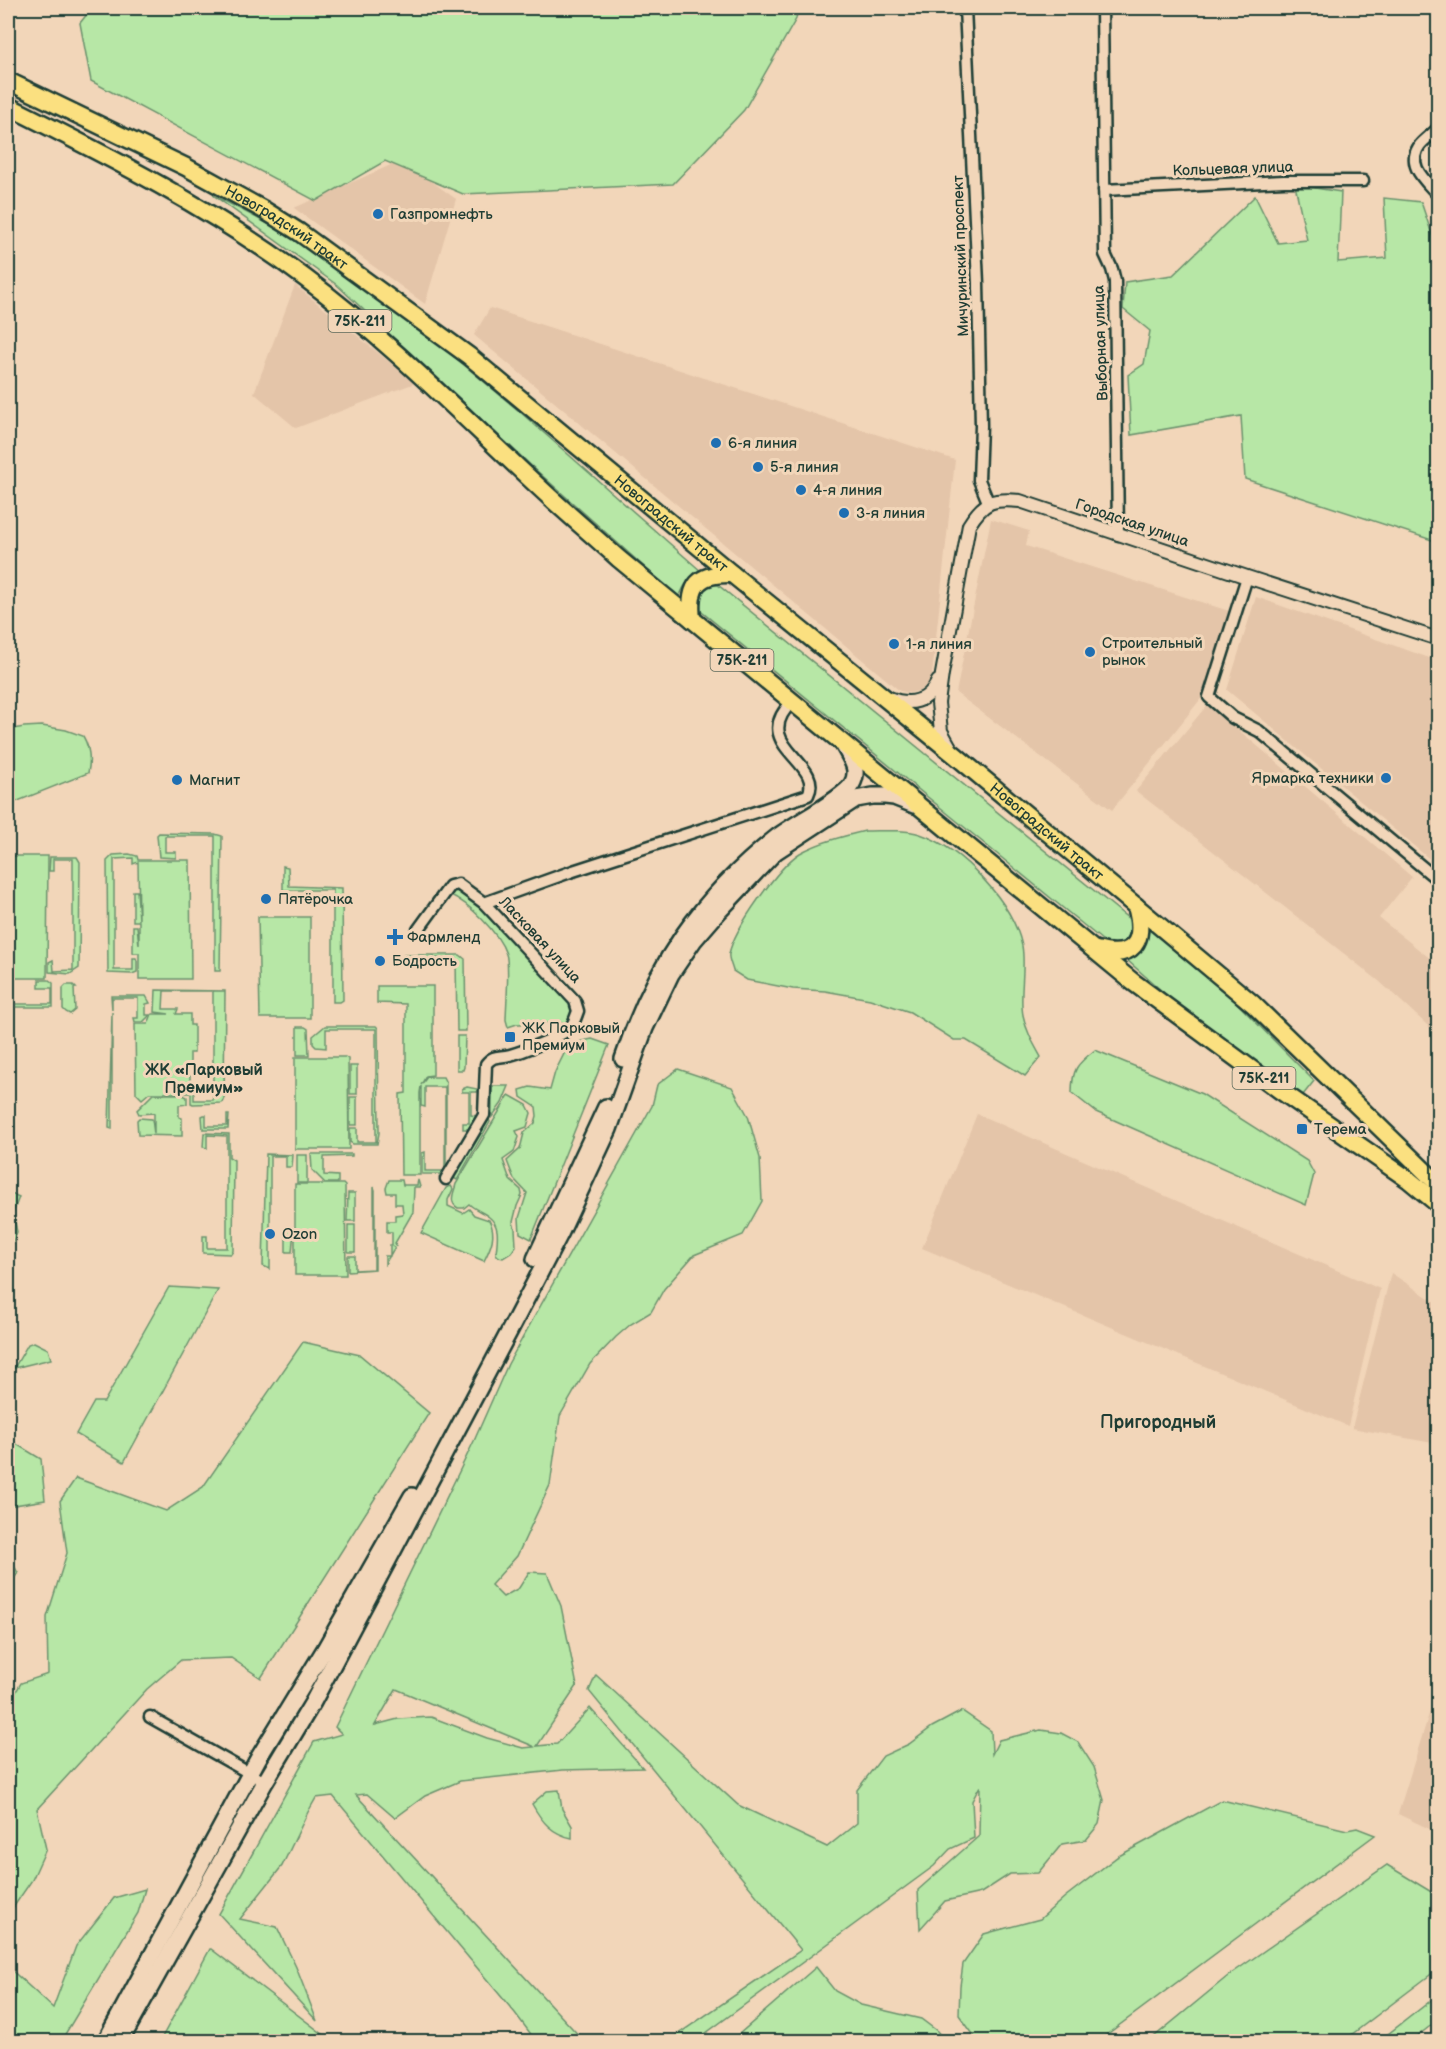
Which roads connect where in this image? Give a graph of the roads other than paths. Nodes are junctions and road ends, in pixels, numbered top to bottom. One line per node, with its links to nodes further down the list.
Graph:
1 (965, 8): 9 (street, Мичуринский проспект)
2 (1102, 8): 7 (street, Выборная улица)
3 (8, 81): 11 (main road, Новоградский тракт)
4 (8, 106): 13 (main road, 75К-211)
5 (1438, 128): 8 (street)
6 (1363, 182): 7 (street, Кольцевая улица)
7 (1104, 190): 10 (street, Выборная улица)
8 (1438, 195)
9 (988, 502): 10 (street, Городская улица); 15 (street)
10 (1118, 535): 12 (street, Городская улица)
11 (732, 574): 13 (main road); 16 (main road, Новоградский тракт)
12 (1247, 577): 14 (street, Городская улица); 21 (street)
13 (692, 619): 17 (main road, 75К-211)
14 (1438, 639)
15 (942, 674): 16 (street); 19 (street)
16 (885, 697): 19 (main road, Новоградский тракт)
17 (792, 702): 18 (main road, 75К-211); 22 (street, Ласковая улица)
18 (842, 744): 20 (main road, 75К-211); 30 (main road)
19 (955, 754): 23 (main road, Новоградский тракт)
20 (919, 807): 25 (main road, 75К-211); 31 (main road)
21 (1438, 880)
22 (484, 903): 24 (street, Ласковая улица); 26 (street, Ласковая улица)
23 (1136, 906): 25 (main road); 27 (main road, Новоградский тракт)
24 (418, 930)
25 (1092, 948): 28 (main road, 75К-211)
26 (446, 1179)
27 (1438, 1184)
28 (1438, 1204)
29 (150, 1717): 30 (street)
30 (250, 1774): 31 (street); 32 (main road)
31 (265, 1782): 33 (main road)
32 (105, 2042)
33 (120, 2042)

